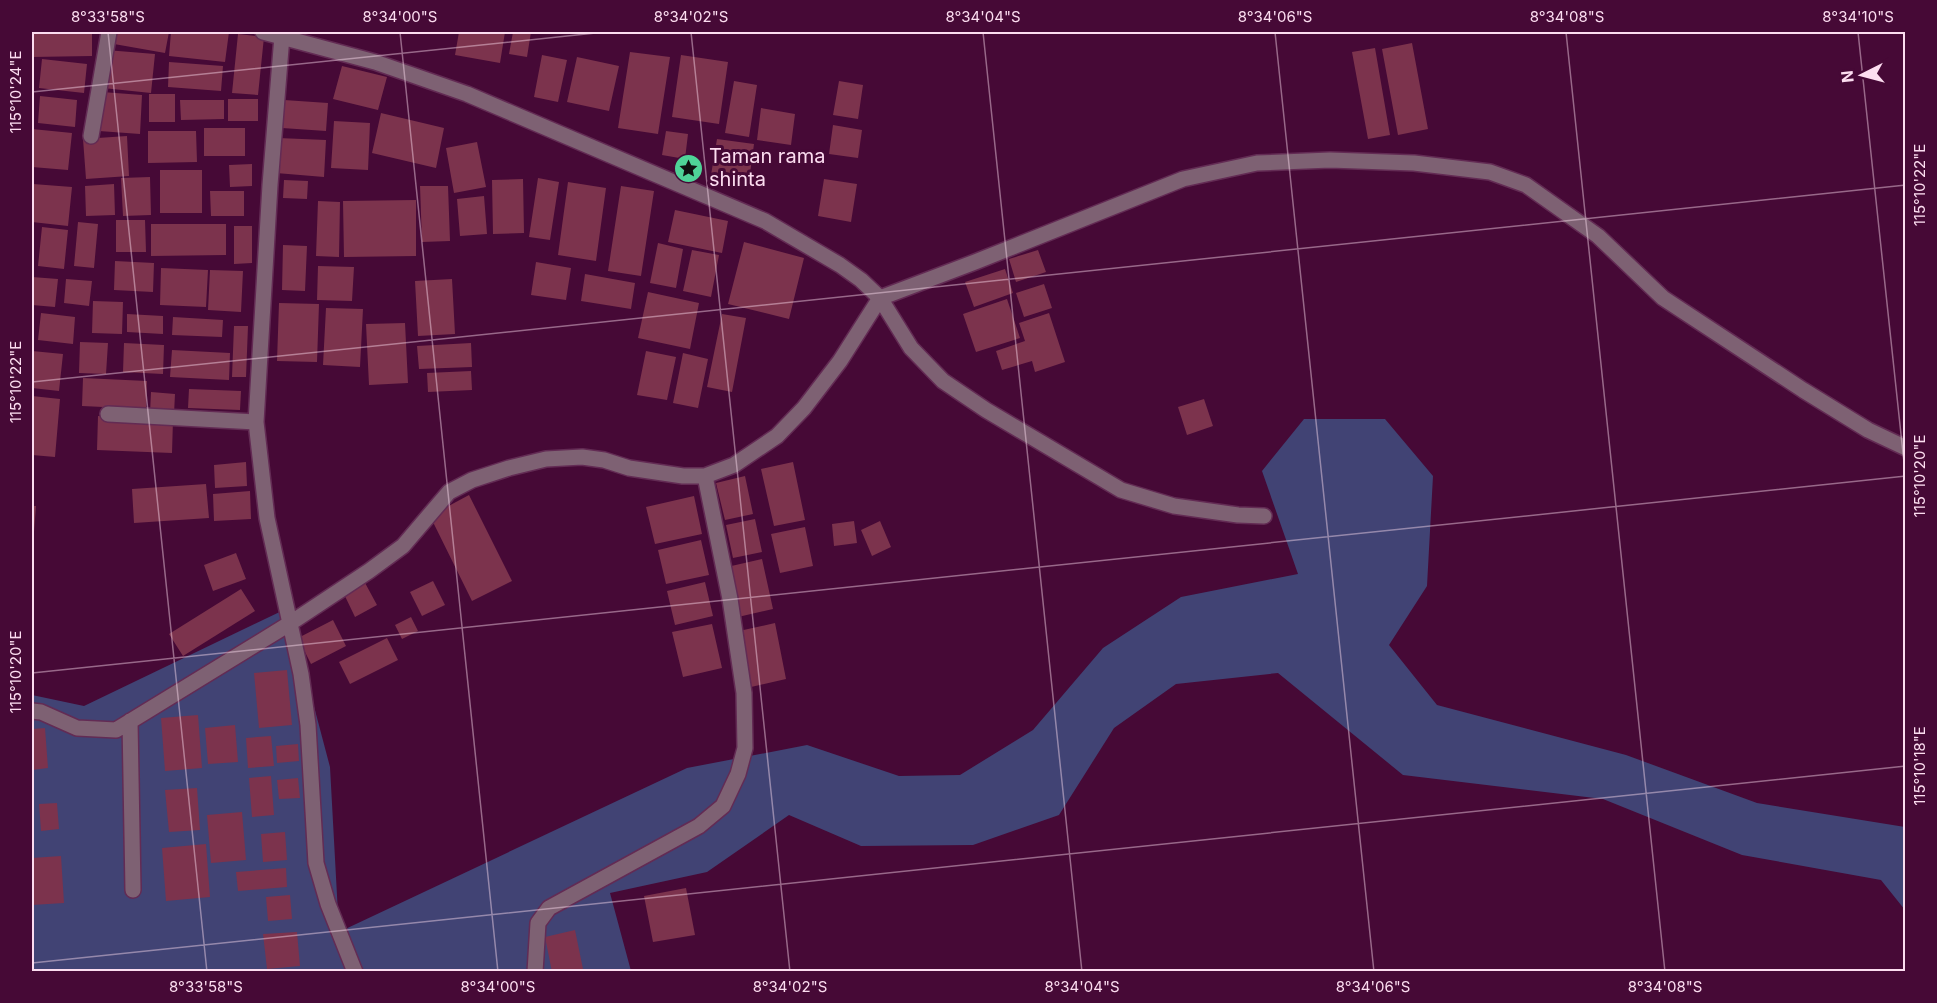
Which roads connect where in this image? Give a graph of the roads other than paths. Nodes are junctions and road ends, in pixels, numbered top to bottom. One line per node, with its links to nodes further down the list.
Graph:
1 (108, 32): 4 (street)
2 (263, 32): 3 (street)
3 (282, 36): 5 (street); 7 (street)
4 (91, 136)
5 (880, 297): 8 (street); 9 (street); 10 (street)
6 (108, 414): 7 (street)
7 (256, 422): 11 (street)
8 (1905, 448)
9 (705, 476): 11 (street); 16 (street)
10 (1264, 516)
11 (289, 624): 13 (street); 15 (street)
12 (32, 711): 13 (street)
13 (130, 721): 14 (street)
14 (133, 890)
15 (356, 972)
16 (535, 972)

